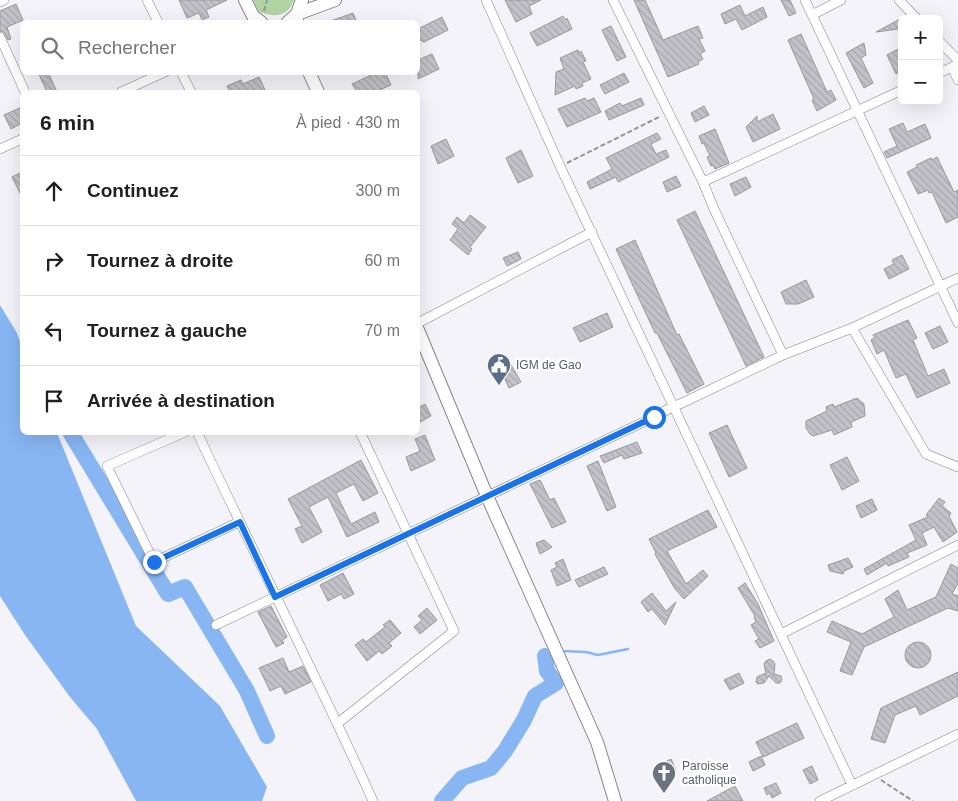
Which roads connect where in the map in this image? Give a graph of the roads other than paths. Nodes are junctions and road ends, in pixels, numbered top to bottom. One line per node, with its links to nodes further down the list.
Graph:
1 (4, 0): 11 (street)
2 (147, 0): 15 (street)
3 (245, 0): 14 (main road)
4 (302, 0): 16 (main road)
5 (335, 0): 16 (main road)
6 (486, 0): 34 (street)
7 (613, 0): 33 (street)
8 (805, 0): 12 (street)
9 (841, 0): 12 (street)
10 (899, 0): 13 (street)
11 (0, 2)
12 (812, 15): 30 (street)
13 (913, 15)
14 (257, 19)
15 (157, 20)
16 (294, 20)
17 (0, 37): 25 (street)
18 (943, 46): 19 (street)
19 (956, 64): 20 (street); 24 (street)
20 (943, 71)
21 (159, 75): 26 (street)
22 (182, 75): 27 (street)
23 (310, 75): 28 (main road)
24 (958, 80)
25 (24, 90)
26 (126, 90)
27 (190, 90)
28 (317, 90)
29 (898, 92): 30 (street)
30 (857, 111): 33 (street); 36 (street)
31 (20, 139): 32 (street)
32 (0, 149)
33 (703, 182): 41 (street)
34 (592, 232): 37 (street); 42 (street)
35 (958, 278): 36 (street)
36 (941, 286): 38 (street); 39 (street)
37 (420, 321)
38 (958, 322)
39 (852, 328): 41 (street); 46 (street)
40 (420, 335): 47 (main road)
41 (783, 355): 42 (street)
42 (674, 406): 47 (street); 53 (street)
43 (177, 435): 48 (street)
44 (198, 435): 48 (street)
45 (361, 435): 49 (street)
46 (958, 467)
47 (487, 496): 49 (street); 58 (main road)
48 (240, 522): 51 (street)
49 (409, 533): 51 (street); 54 (street)
50 (958, 545): 53 (street)
51 (275, 597): 52 (street); 54 (street)
52 (216, 625)
53 (781, 634): 56 (street)
54 (338, 722): 57 (street)
55 (958, 734): 56 (street)
56 (852, 785): 59 (street)
57 (373, 801)
58 (615, 801)
59 (820, 801)

